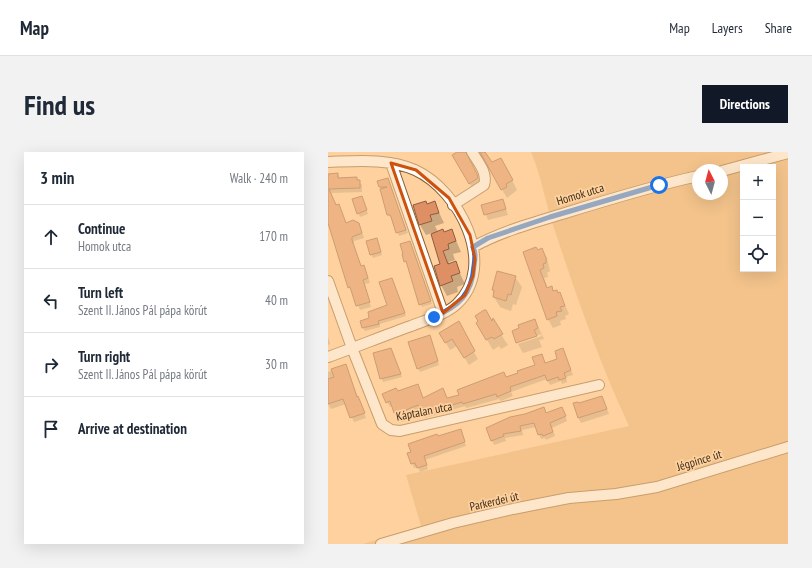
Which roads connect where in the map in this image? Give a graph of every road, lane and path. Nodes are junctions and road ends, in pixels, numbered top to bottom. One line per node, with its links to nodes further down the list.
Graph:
1 (472, 152): 7 (street)
2 (788, 153): 5 (street)
3 (328, 162): 4 (street)
4 (391, 163): 7 (street); 10 (street)
5 (728, 169)
6 (692, 177): 8 (street, Homok utca)
7 (453, 205): 8 (street)
8 (473, 247): 10 (street)
9 (328, 281): 11 (street, Káptalan utca)
10 (443, 313): 11 (street)
11 (352, 348): 12 (street); 13 (street, Káptalan utca)
12 (328, 357)
13 (599, 385)
14 (788, 447): 15 (street, Jégpince út)
15 (616, 494): 16 (street, Parkerdei út)
16 (381, 544)

